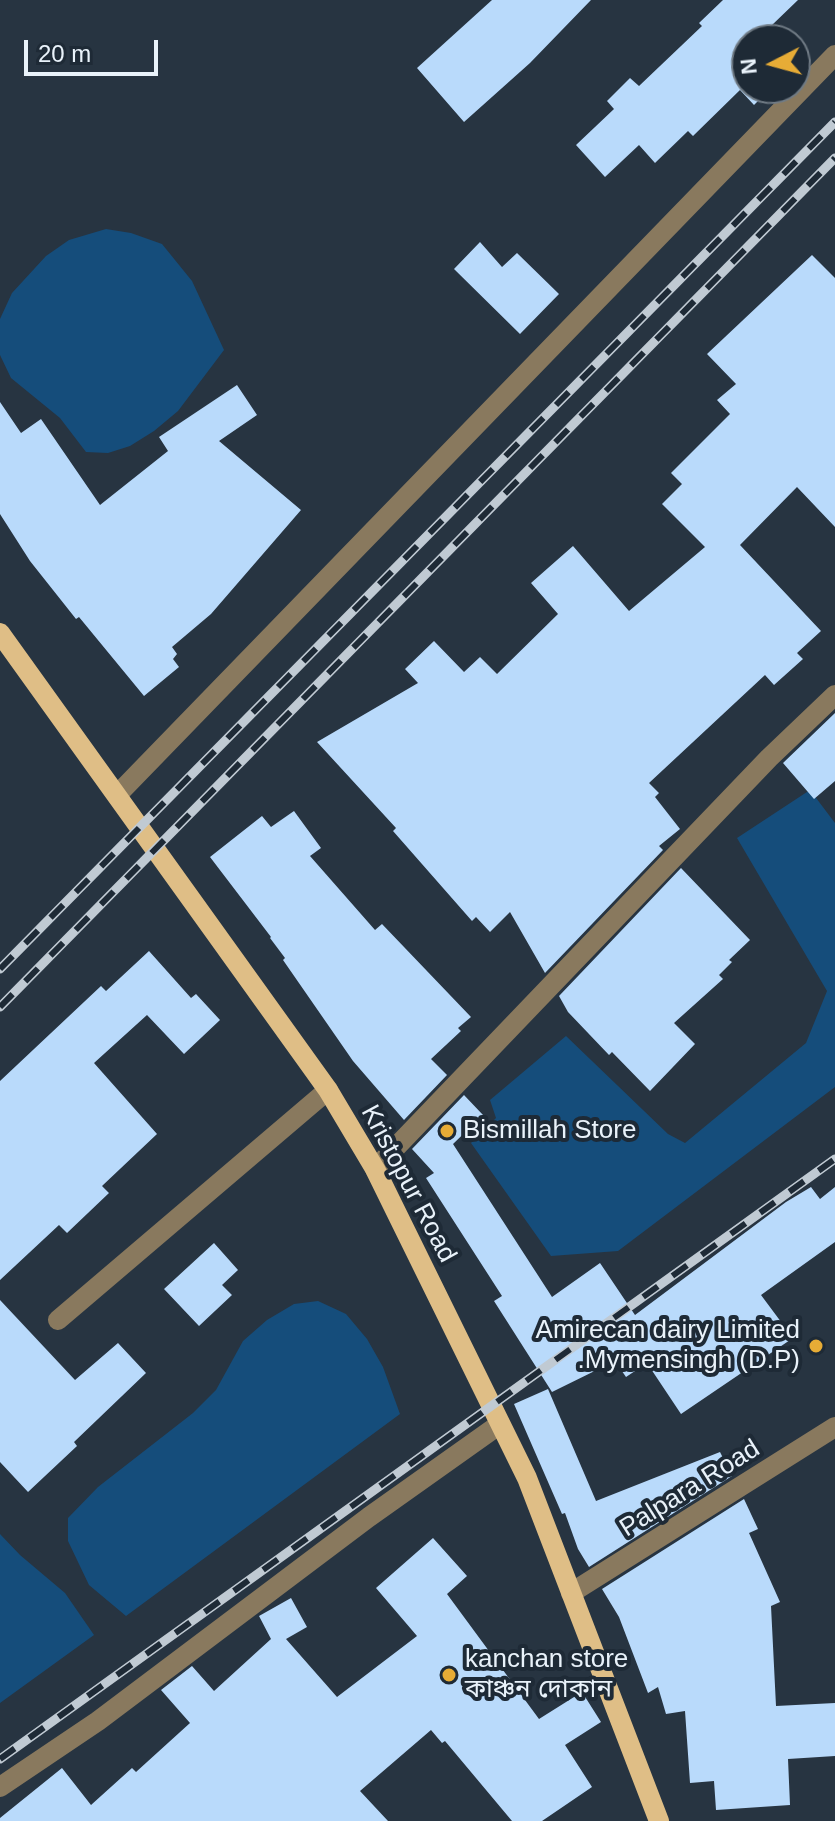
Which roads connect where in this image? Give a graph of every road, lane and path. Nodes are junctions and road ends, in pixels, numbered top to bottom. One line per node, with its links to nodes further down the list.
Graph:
1 (835, 55): 4 (street)
2 (0, 633): 4 (main road, Kristopur Road)
3 (835, 695): 6 (street)
4 (118, 794): 5 (main road, Kristopur Road)
5 (328, 1090): 6 (main road, Kristopur Road); 7 (street)
6 (375, 1169): 8 (main road, Kristopur Road)
7 (58, 1320)
8 (500, 1424): 10 (main road, Kristopur Road); 11 (street)
9 (835, 1427): 10 (street, Palpara Road)
10 (571, 1593): 12 (main road, Kristopur Road)
11 (0, 1787)
12 (662, 1820)

